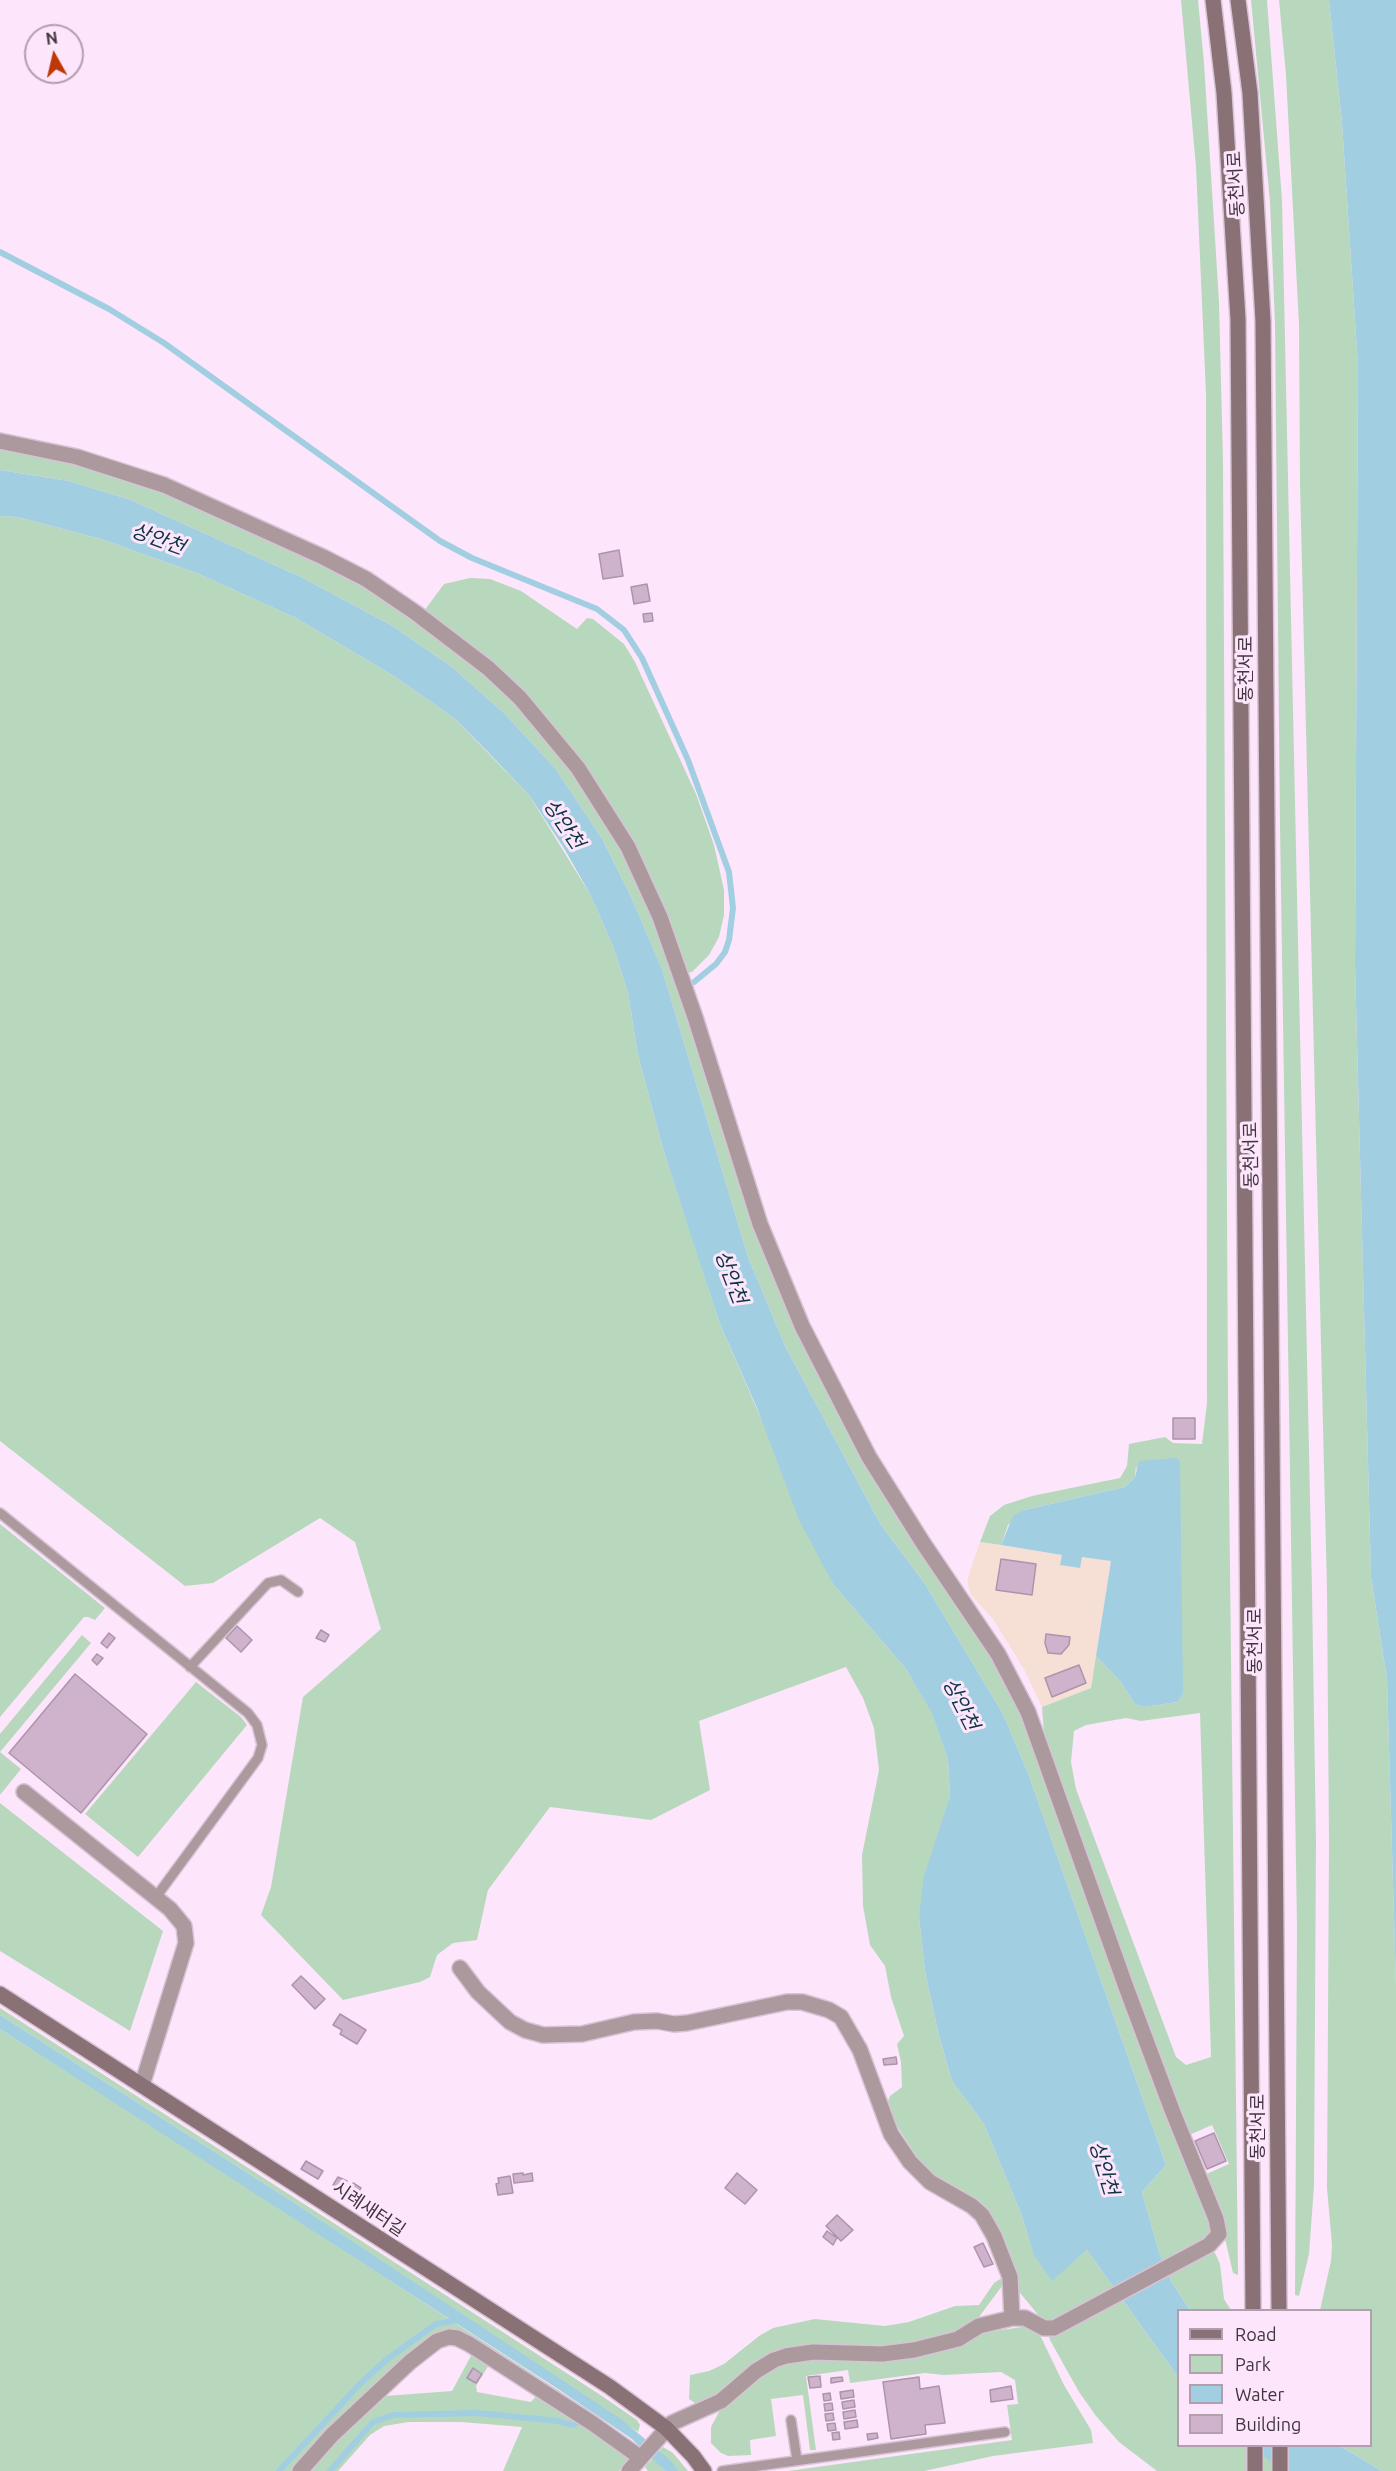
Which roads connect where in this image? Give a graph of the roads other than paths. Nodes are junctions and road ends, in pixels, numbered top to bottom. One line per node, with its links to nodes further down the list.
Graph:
1 (1214, 0): 12 (main road, 동천서로)
2 (1238, 0): 13 (main road, 동천서로)
3 (0, 441): 14 (street)
4 (0, 1513): 6 (lane)
5 (298, 1592): 6 (lane)
6 (190, 1667): 8 (lane)
7 (24, 1792): 8 (street)
8 (156, 1897): 11 (street)
9 (460, 1968): 14 (street)
10 (0, 1994): 11 (main road, 시례새터길)
11 (142, 2085): 17 (main road, 시례새터길)
12 (1253, 2309)
13 (1279, 2309)
14 (1012, 2318): 17 (street)
15 (791, 2420): 21 (lane)
16 (1005, 2432): 21 (lane)
17 (662, 2433): 20 (street); 24 (main road, 시례새터길)
18 (1255, 2447): 26 (main road)
19 (1280, 2447): 27 (main road)
20 (641, 2458): 22 (street); 23 (street)
21 (796, 2460): 25 (lane)
22 (300, 2471)
23 (629, 2471)
24 (704, 2471)
25 (722, 2471)
26 (1255, 2471)
27 (1280, 2471)

